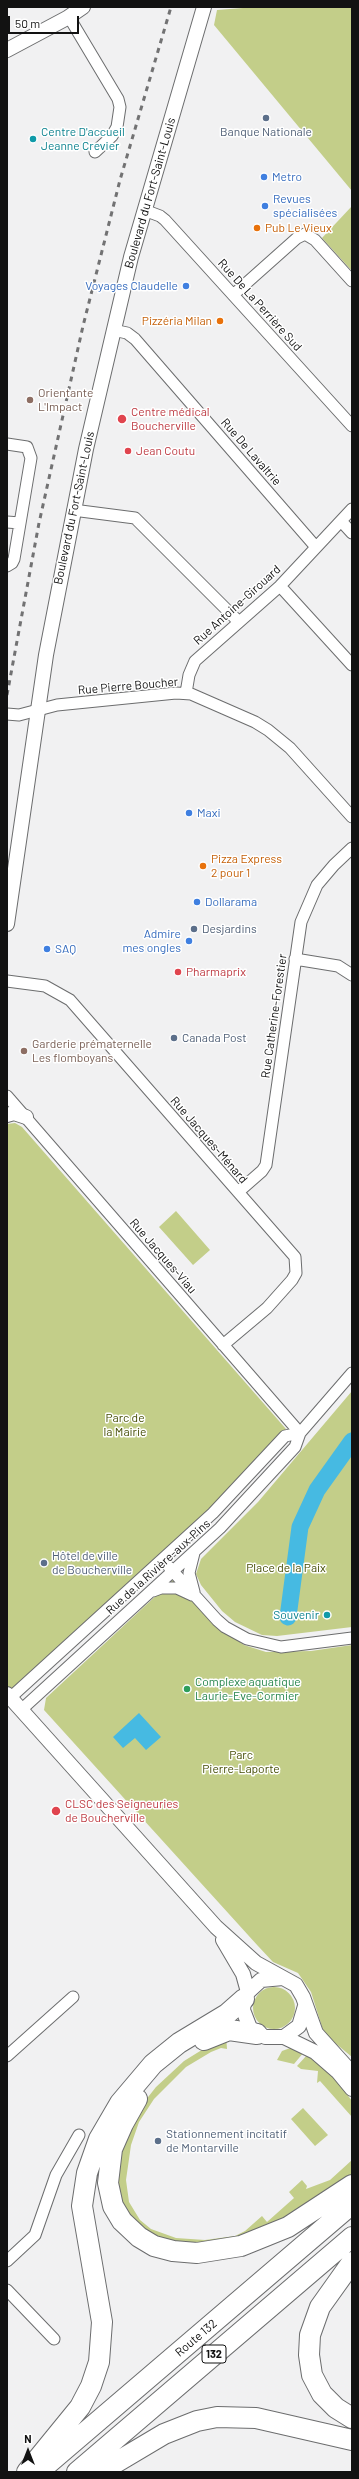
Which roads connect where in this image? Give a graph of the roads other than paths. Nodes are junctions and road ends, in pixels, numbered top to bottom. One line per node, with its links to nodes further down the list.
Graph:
1 (82, 7): 3 (street)
2 (204, 7): 6 (street, Boulevard du Fort-Saint-Louis)
3 (69, 17): 4 (street); 5 (street)
4 (7, 50)
5 (95, 152)
6 (144, 210): 8 (street, Rue De La Perrière Sud); 9 (street, Boulevard du Fort-Saint-Louis)
7 (352, 281): 8 (street)
8 (233, 295): 10 (street, Rue De La Perrière Sud)
9 (113, 330): 13 (street, Boulevard du Fort-Saint-Louis); 18 (street, Rue De Lavaltrie)
10 (352, 426)
11 (7, 444): 16 (street)
12 (352, 509): 14 (street, Rue Antoine-Girouard)
13 (73, 510): 21 (street); 24 (street, Boulevard du Fort-Saint-Louis)
14 (341, 521): 17 (street); 18 (street, Rue Antoine-Girouard)
15 (7, 522): 16 (street)
16 (20, 523): 19 (street)
17 (352, 533)
18 (315, 546): 20 (street, Rue Antoine-Girouard)
19 (7, 566)
20 (280, 586): 21 (street, Rue Antoine-Girouard); 22 (street)
21 (238, 621): 23 (street, Rue Antoine-Girouard)
22 (352, 665)
23 (186, 693): 24 (street, Rue Pierre Boucher); 26 (street, Rue Pierre Boucher)
24 (37, 711): 25 (street, Rue Pierre Boucher); 28 (street, Boulevard du Fort-Saint-Louis)
25 (7, 714)
26 (352, 817)
27 (352, 848): 29 (street, Rue Catherine-Forestier)
28 (7, 924)
29 (295, 959): 30 (street); 35 (street, Rue Catherine-Forestier)
30 (352, 975)
31 (7, 981): 35 (street, Rue Jacques-Ménard)
32 (7, 1096): 34 (street, Rue Jacques-Viau)
33 (7, 1115): 34 (street)
34 (26, 1117): 36 (street, Rue Jacques-Viau)
35 (238, 1192): 36 (street, Rue Jacques-Ménard)
36 (223, 1345): 38 (street, Rue Jacques-Viau)
37 (352, 1373): 38 (street, Rue de la Rivière-aux-Pins)
38 (300, 1433): 39 (street, Rue de la Rivière-aux-Pins); 40 (street, Rue de la Rivière-aux-Pins)
39 (194, 1552): 41 (street, Rue de la Rivière-aux-Pins); 43 (street)
40 (163, 1560): 41 (street); 45 (street, Rue de la Rivière-aux-Pins)
41 (173, 1571): 42 (street, Rue de la Rivière-aux-Pins); 43 (street)
42 (146, 1595): 43 (street); 46 (street, Rue de la Rivière-aux-Pins)
43 (197, 1598): 44 (street)
44 (352, 1638)
45 (9, 1696): 46 (street)
46 (21, 1710): 47 (street)
47 (216, 1927): 48 (street); 49 (street)
48 (285, 1978): 49 (street); 51 (street)
49 (246, 1996): 52 (street); 67 (highway)
50 (73, 1997): 54 (street)
51 (305, 2006): 53 (street); 55 (street)
52 (257, 2034): 53 (street); 58 (highway)
53 (284, 2037): 56 (street)
54 (7, 2056)
55 (352, 2074)
56 (352, 2089)
57 (79, 2135): 61 (street)
58 (352, 2185)
59 (352, 2204): 68 (highway, Route 132 / 132)
60 (352, 2237): 69 (highway, Route 132 / 132)
61 (7, 2261)
62 (352, 2262): 65 (highway)
63 (7, 2290): 64 (street)
64 (54, 2339)
65 (352, 2418)
66 (352, 2440): 70 (highway)
67 (27, 2472)
68 (38, 2472)
69 (76, 2472)
70 (100, 2472)

